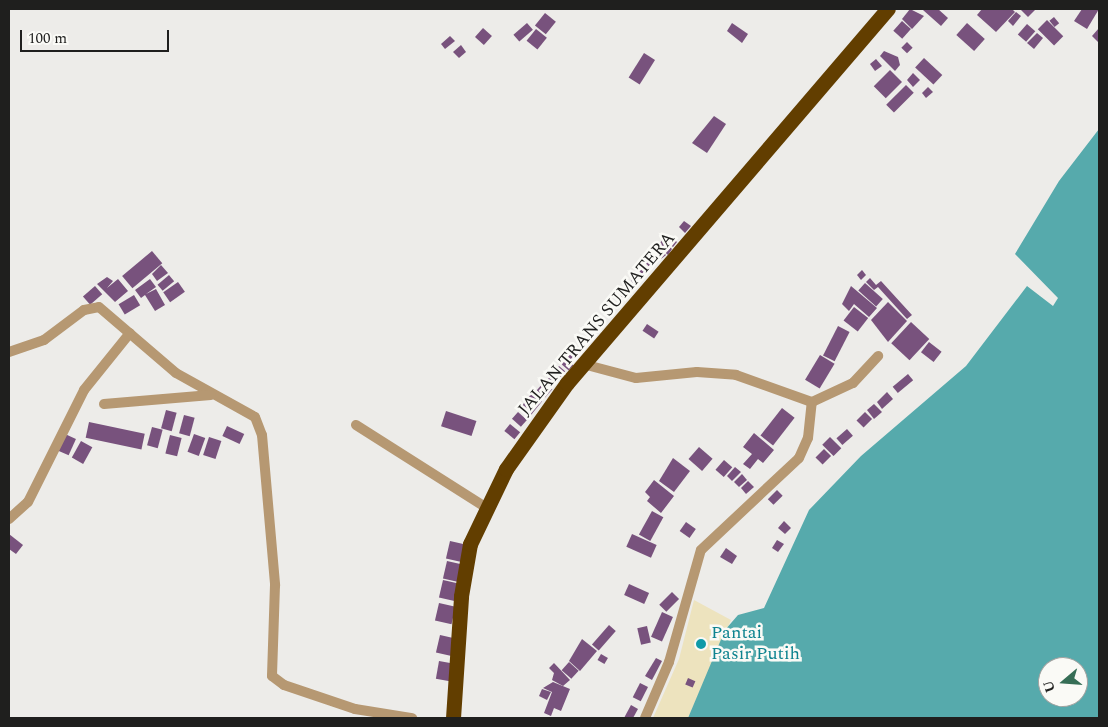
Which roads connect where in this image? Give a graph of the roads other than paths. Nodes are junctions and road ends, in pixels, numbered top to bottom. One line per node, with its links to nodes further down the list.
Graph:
1 (888, 9): 5 (highway, JALAN TRANS SUMATERA)
2 (130, 333): 3 (street); 6 (street); 11 (street)
3 (9, 352)
4 (878, 356): 7 (street)
5 (584, 364): 7 (street); 10 (highway, JALAN TRANS SUMATERA)
6 (211, 395): 8 (street); 12 (street)
7 (812, 402): 14 (street)
8 (104, 404)
9 (356, 425): 10 (street)
10 (485, 507): 13 (highway, JALAN TRANS SUMATERA)
11 (11, 516)
12 (412, 718)
13 (453, 718)
14 (645, 718)

